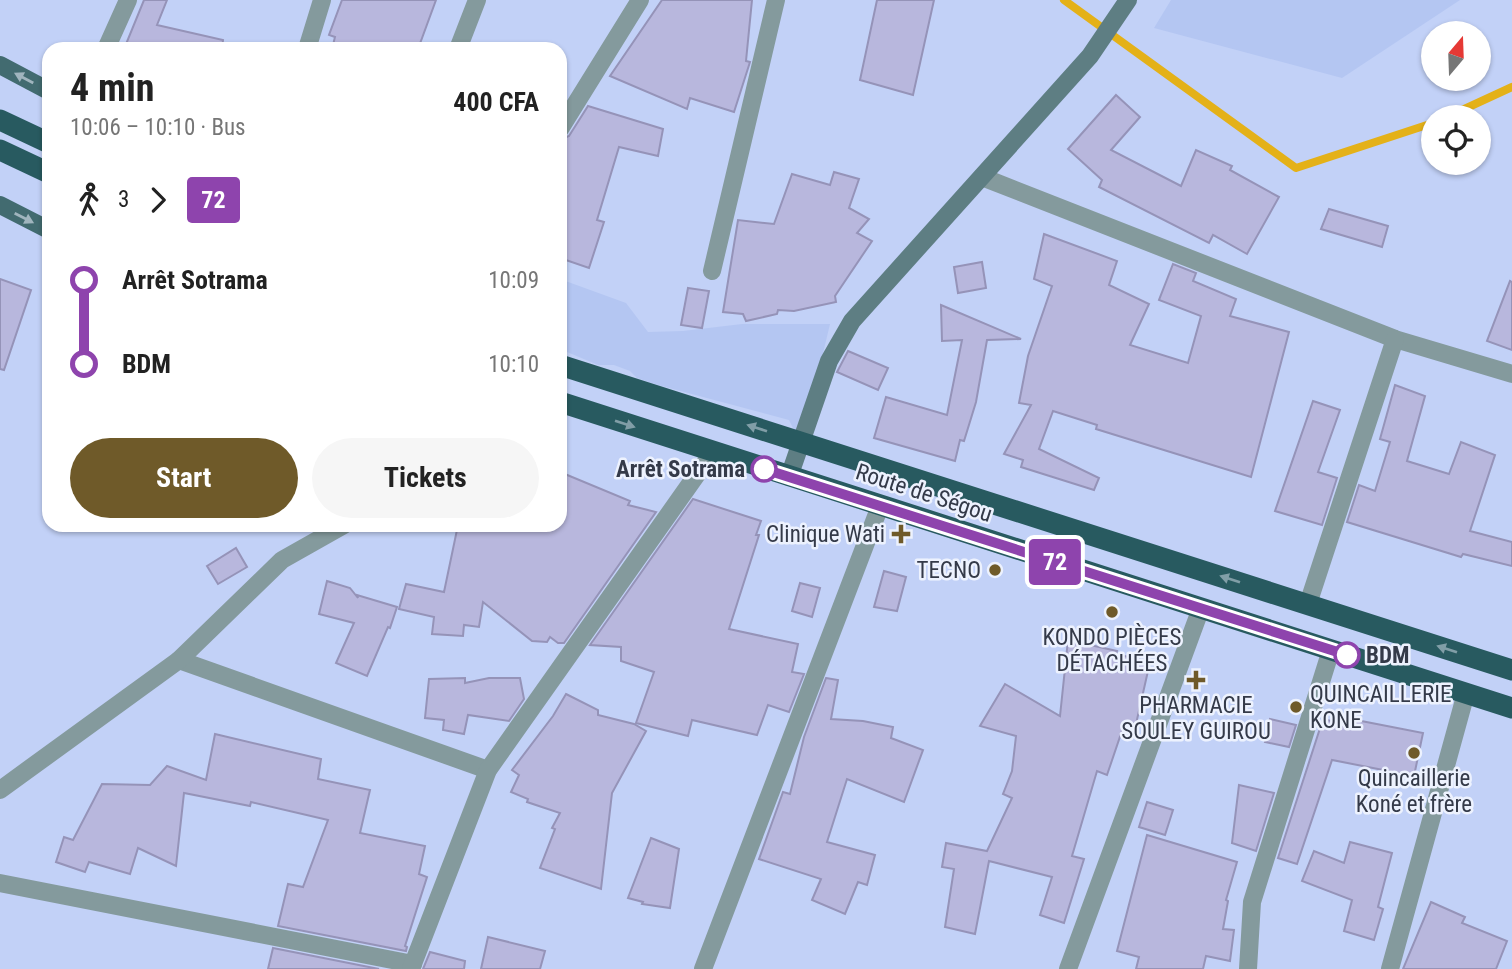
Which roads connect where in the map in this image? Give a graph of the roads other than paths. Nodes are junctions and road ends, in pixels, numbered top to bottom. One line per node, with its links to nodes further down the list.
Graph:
1 (128, 0): 7 (street)
2 (322, 0): 8 (street)
3 (477, 0): 9 (street)
4 (640, 0): 12 (street)
5 (776, 0): 20 (street)
6 (1128, 0): 17 (street)
7 (109, 42)
8 (309, 42)
9 (461, 42)
10 (0, 65): 11 (main road, one-way to 10)
11 (42, 87)
12 (567, 118)
13 (0, 120): 14 (highway)
14 (42, 140)
15 (0, 150): 16 (highway)
16 (42, 170)
17 (982, 177): 21 (street); 25 (street)
18 (0, 205): 19 (main road, one-way to 19)
19 (42, 226)
20 (712, 271)
21 (1395, 339): 23 (street); 30 (street)
22 (567, 367): 25 (highway, Route de Ségou, one-way to 22)
23 (1512, 374)
24 (567, 404): 26 (highway, Route de Ségou, one-way to 26)
25 (802, 443): 27 (street); 30 (highway, Route de Ségou, one-way to 25)
26 (712, 453): 27 (highway, Route de Ségou); 37 (street)
27 (789, 477): 28 (highway, Route de Ségou)
28 (880, 506): 31 (highway, Route de Ségou); 41 (street)
29 (332, 532): 33 (street)
30 (1308, 604): 34 (highway, Route de Ségou, one-way to 30)
31 (1202, 608): 32 (highway, Route de Ségou); 42 (street)
32 (1331, 650): 35 (highway, Route de Ségou); 43 (street)
33 (179, 660): 37 (street); 38 (street)
34 (1512, 670)
35 (1466, 693): 36 (highway, Route de Ségou); 44 (street)
36 (1512, 708)
37 (488, 770): 40 (street)
38 (0, 790)
39 (0, 883): 40 (street)
40 (412, 967)
41 (703, 969)
42 (1068, 969)
43 (1248, 969)
44 (1390, 969)

